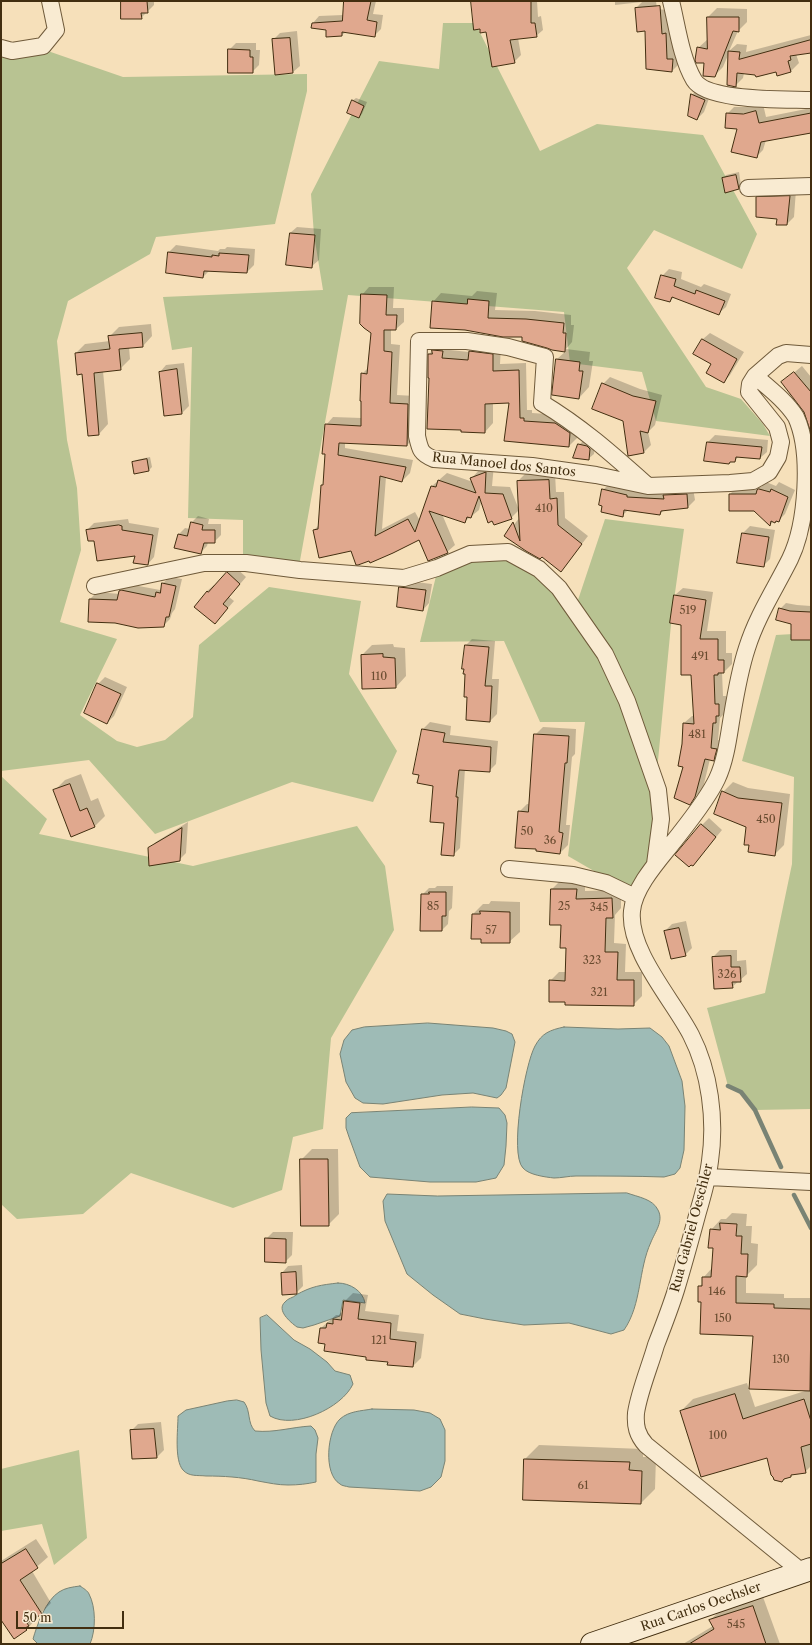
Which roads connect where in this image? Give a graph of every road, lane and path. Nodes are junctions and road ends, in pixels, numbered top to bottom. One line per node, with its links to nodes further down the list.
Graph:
1 (50, 1): 3 (street)
2 (671, 1): 4 (street)
3 (1, 48)
4 (811, 100)
5 (811, 186): 6 (street)
6 (748, 188)
7 (811, 355): 8 (street)
8 (755, 376): 9 (street, Rua Manoel dos Santos); 10 (street, Rua Gabriel Oeschler)
9 (648, 486): 9 (street, Rua Manoel dos Santos)
10 (806, 534): 12 (street, Rua Gabriel Oeschler)
11 (95, 586): 12 (street)
12 (655, 865): 14 (street, Rua Gabriel Oeschler)
13 (509, 869): 14 (street)
14 (635, 897): 15 (street, Rua Gabriel Oeschler)
15 (708, 1177): 16 (street); 17 (street, Rua Gabriel Oeschler)
16 (811, 1182)
17 (807, 1571): 18 (main road, Rua Carlos Oechsler)
18 (592, 1644)

